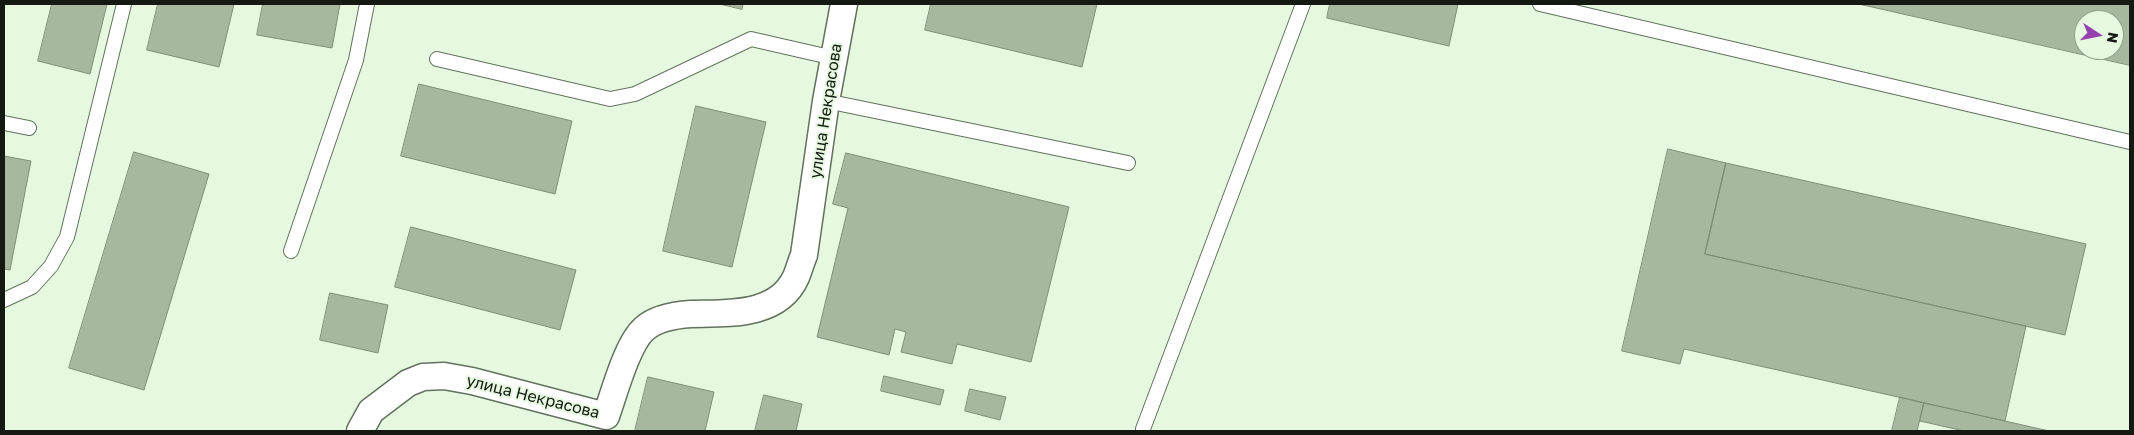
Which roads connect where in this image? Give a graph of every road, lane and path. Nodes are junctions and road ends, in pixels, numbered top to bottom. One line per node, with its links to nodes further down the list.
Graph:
1 (124, 4): 15 (lane)
2 (367, 4): 14 (lane)
3 (844, 4): 7 (street, улица Некрасова)
4 (1303, 4): 18 (lane)
5 (1540, 4): 6 (lane)
6 (1598, 10): 12 (lane)
7 (834, 58): 8 (lane); 9 (street, улица Некрасова)
8 (437, 59)
9 (826, 101): 13 (lane); 16 (street, улица Некрасова)
10 (4, 123): 11 (lane)
11 (29, 128)
12 (2130, 142)
13 (1128, 163)
14 (291, 251)
15 (4, 300)
16 (604, 424): 17 (street, улица Некрасова)
17 (360, 431)
18 (1146, 431)

